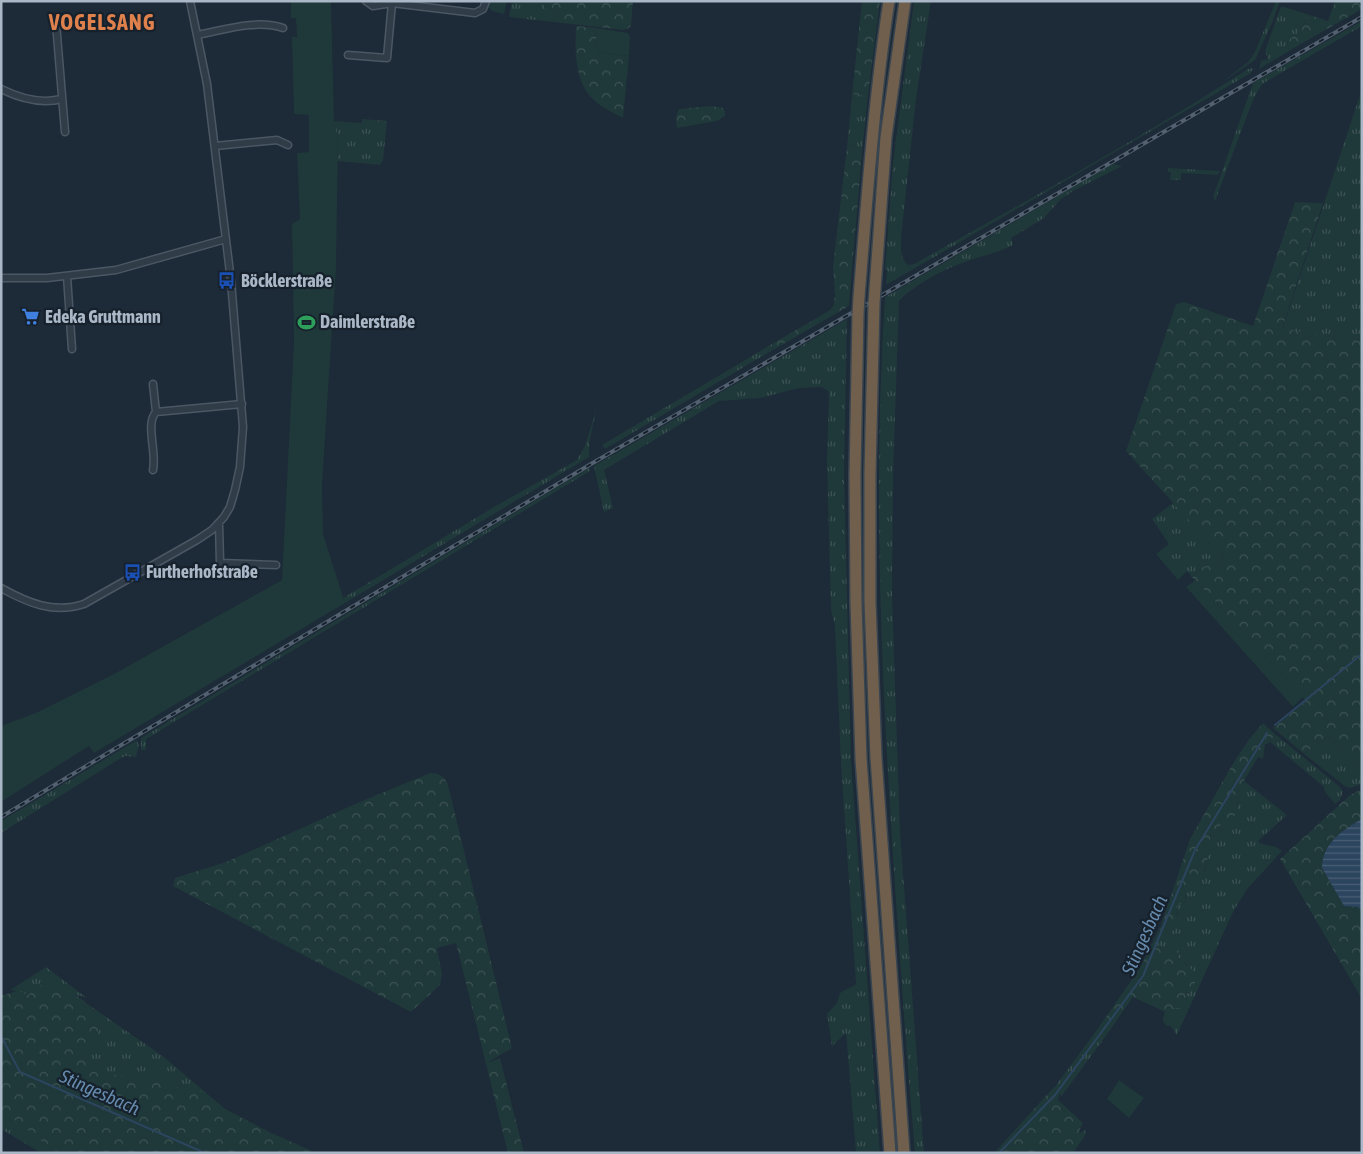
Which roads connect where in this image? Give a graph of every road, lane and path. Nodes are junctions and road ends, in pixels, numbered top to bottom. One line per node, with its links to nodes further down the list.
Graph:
1 (190, 1): 10 (street)
2 (366, 1): 6 (street)
3 (486, 1): 7 (street)
4 (889, 1): 28 (highway, bridge)
5 (905, 1): 29 (highway, bridge)
6 (380, 3): 7 (street)
7 (392, 4): 11 (street)
8 (56, 23): 13 (street)
9 (283, 28): 10 (street)
10 (197, 35): 16 (street)
11 (348, 54)
12 (1, 90): 13 (street)
13 (62, 99): 14 (street)
14 (64, 132)
15 (288, 145): 16 (street)
16 (215, 146): 17 (street)
17 (226, 239): 18 (street); 22 (street)
18 (67, 276): 19 (street); 20 (street)
19 (1, 278)
20 (72, 349)
21 (153, 384): 23 (street)
22 (242, 404): 23 (street); 25 (street)
23 (156, 412): 24 (street)
24 (152, 470)
25 (219, 523): 26 (street); 27 (street)
26 (276, 565)
27 (1, 588)
28 (890, 1153)
29 (904, 1153)

